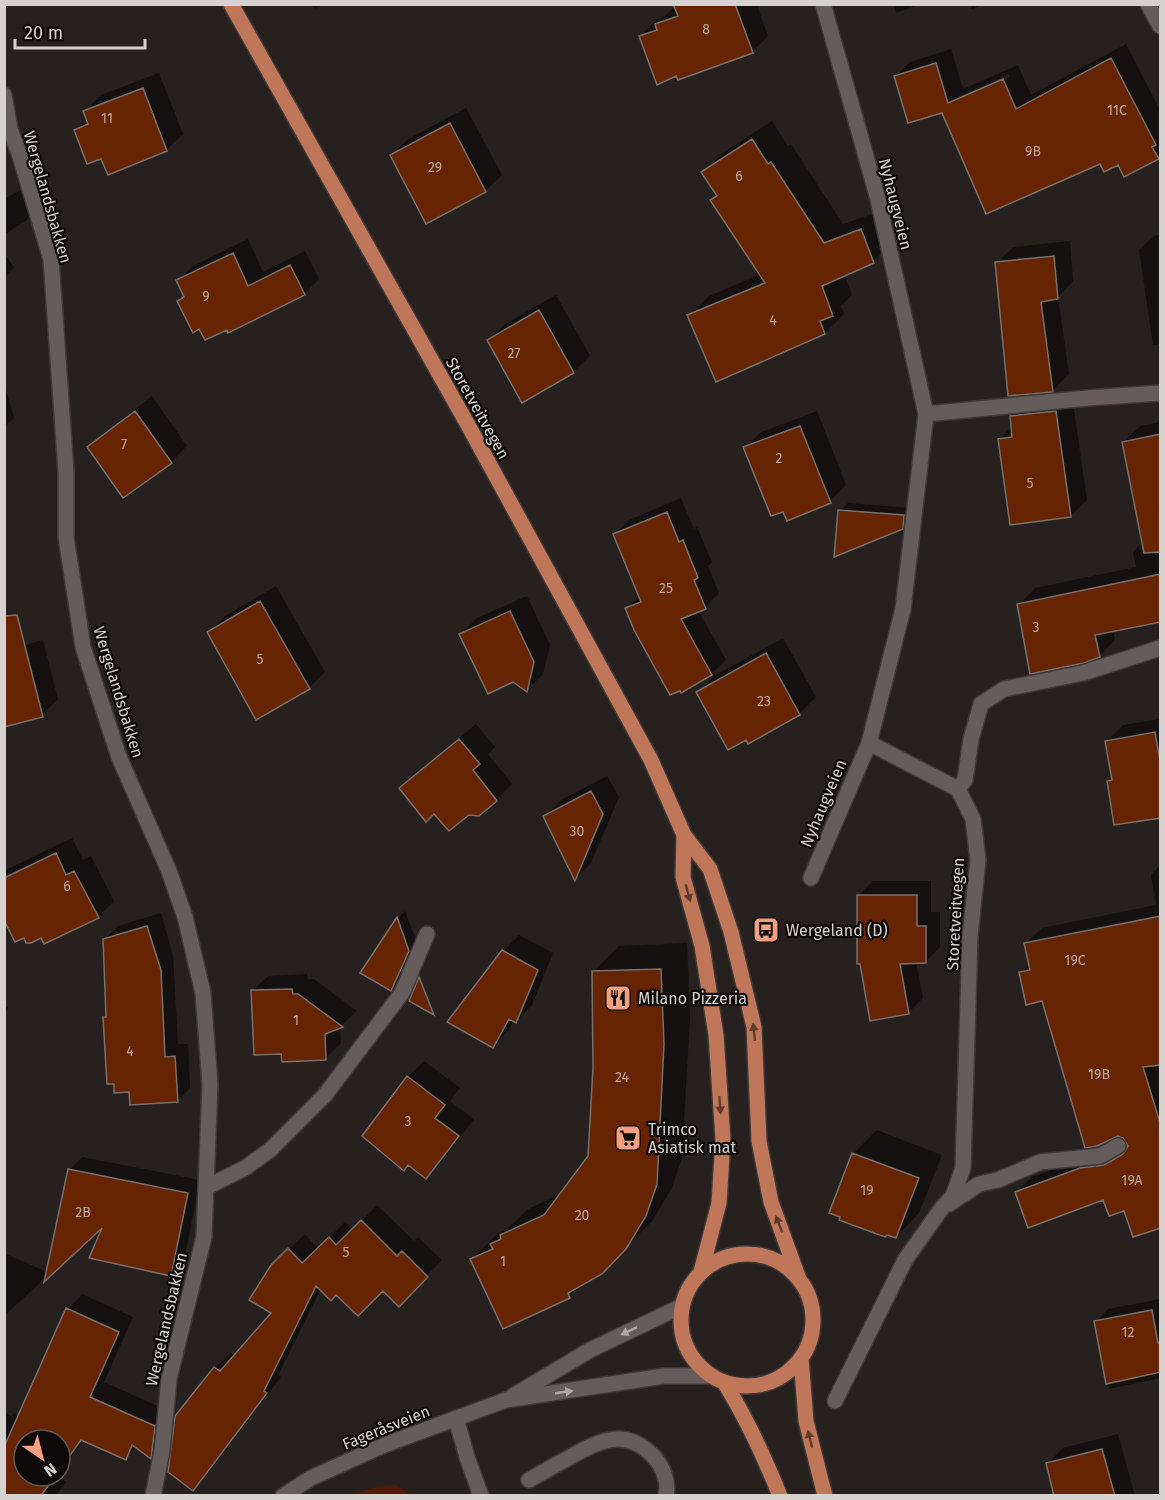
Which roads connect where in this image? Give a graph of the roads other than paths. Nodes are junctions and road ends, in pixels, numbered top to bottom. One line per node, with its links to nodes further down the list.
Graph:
1 (231, 4): 11 (main road, Storetveitvegen)
2 (823, 4): 7 (street, Nyhaugveien)
3 (1148, 4): 4 (street)
4 (1161, 26)
5 (4, 94): 15 (street, Wergelandsbakken)
6 (1161, 393): 7 (street)
7 (926, 414): 9 (street, Nyhaugveien)
8 (1161, 648): 10 (street)
9 (869, 743): 10 (street); 12 (street, Nyhaugveien)
10 (958, 789): 16 (street, Storetveitvegen)
11 (684, 835): 17 (main road, Storetveitvegen, one-way to 17); 18 (main road, Storetveitvegen, one-way to 11)
12 (811, 878)
13 (427, 934): 15 (street)
14 (1118, 1146): 16 (street, Storetveitvegen)
15 (207, 1187): 26 (street, Wergelandsbakken)
16 (942, 1208): 23 (street, Storetveitvegen)
17 (701, 1272): 18 (main road); 19 (main road)
18 (800, 1279): 20 (main road)
19 (682, 1306): 21 (main road); 22 (street, Fageråsveien, one-way to 22)
20 (801, 1358): 21 (main road); 31 (main road, one-way to 20)
21 (717, 1379): 22 (street, Fageråsveien, one-way to 21); 30 (main road)
22 (506, 1400): 24 (street, Fageråsveien)
23 (835, 1401)
24 (456, 1418): 27 (street, Fageråsveien); 28 (street)
25 (529, 1480): 29 (street)
26 (153, 1496)
27 (283, 1496)
28 (481, 1496)
29 (666, 1496)
30 (780, 1496)
31 (825, 1496)

